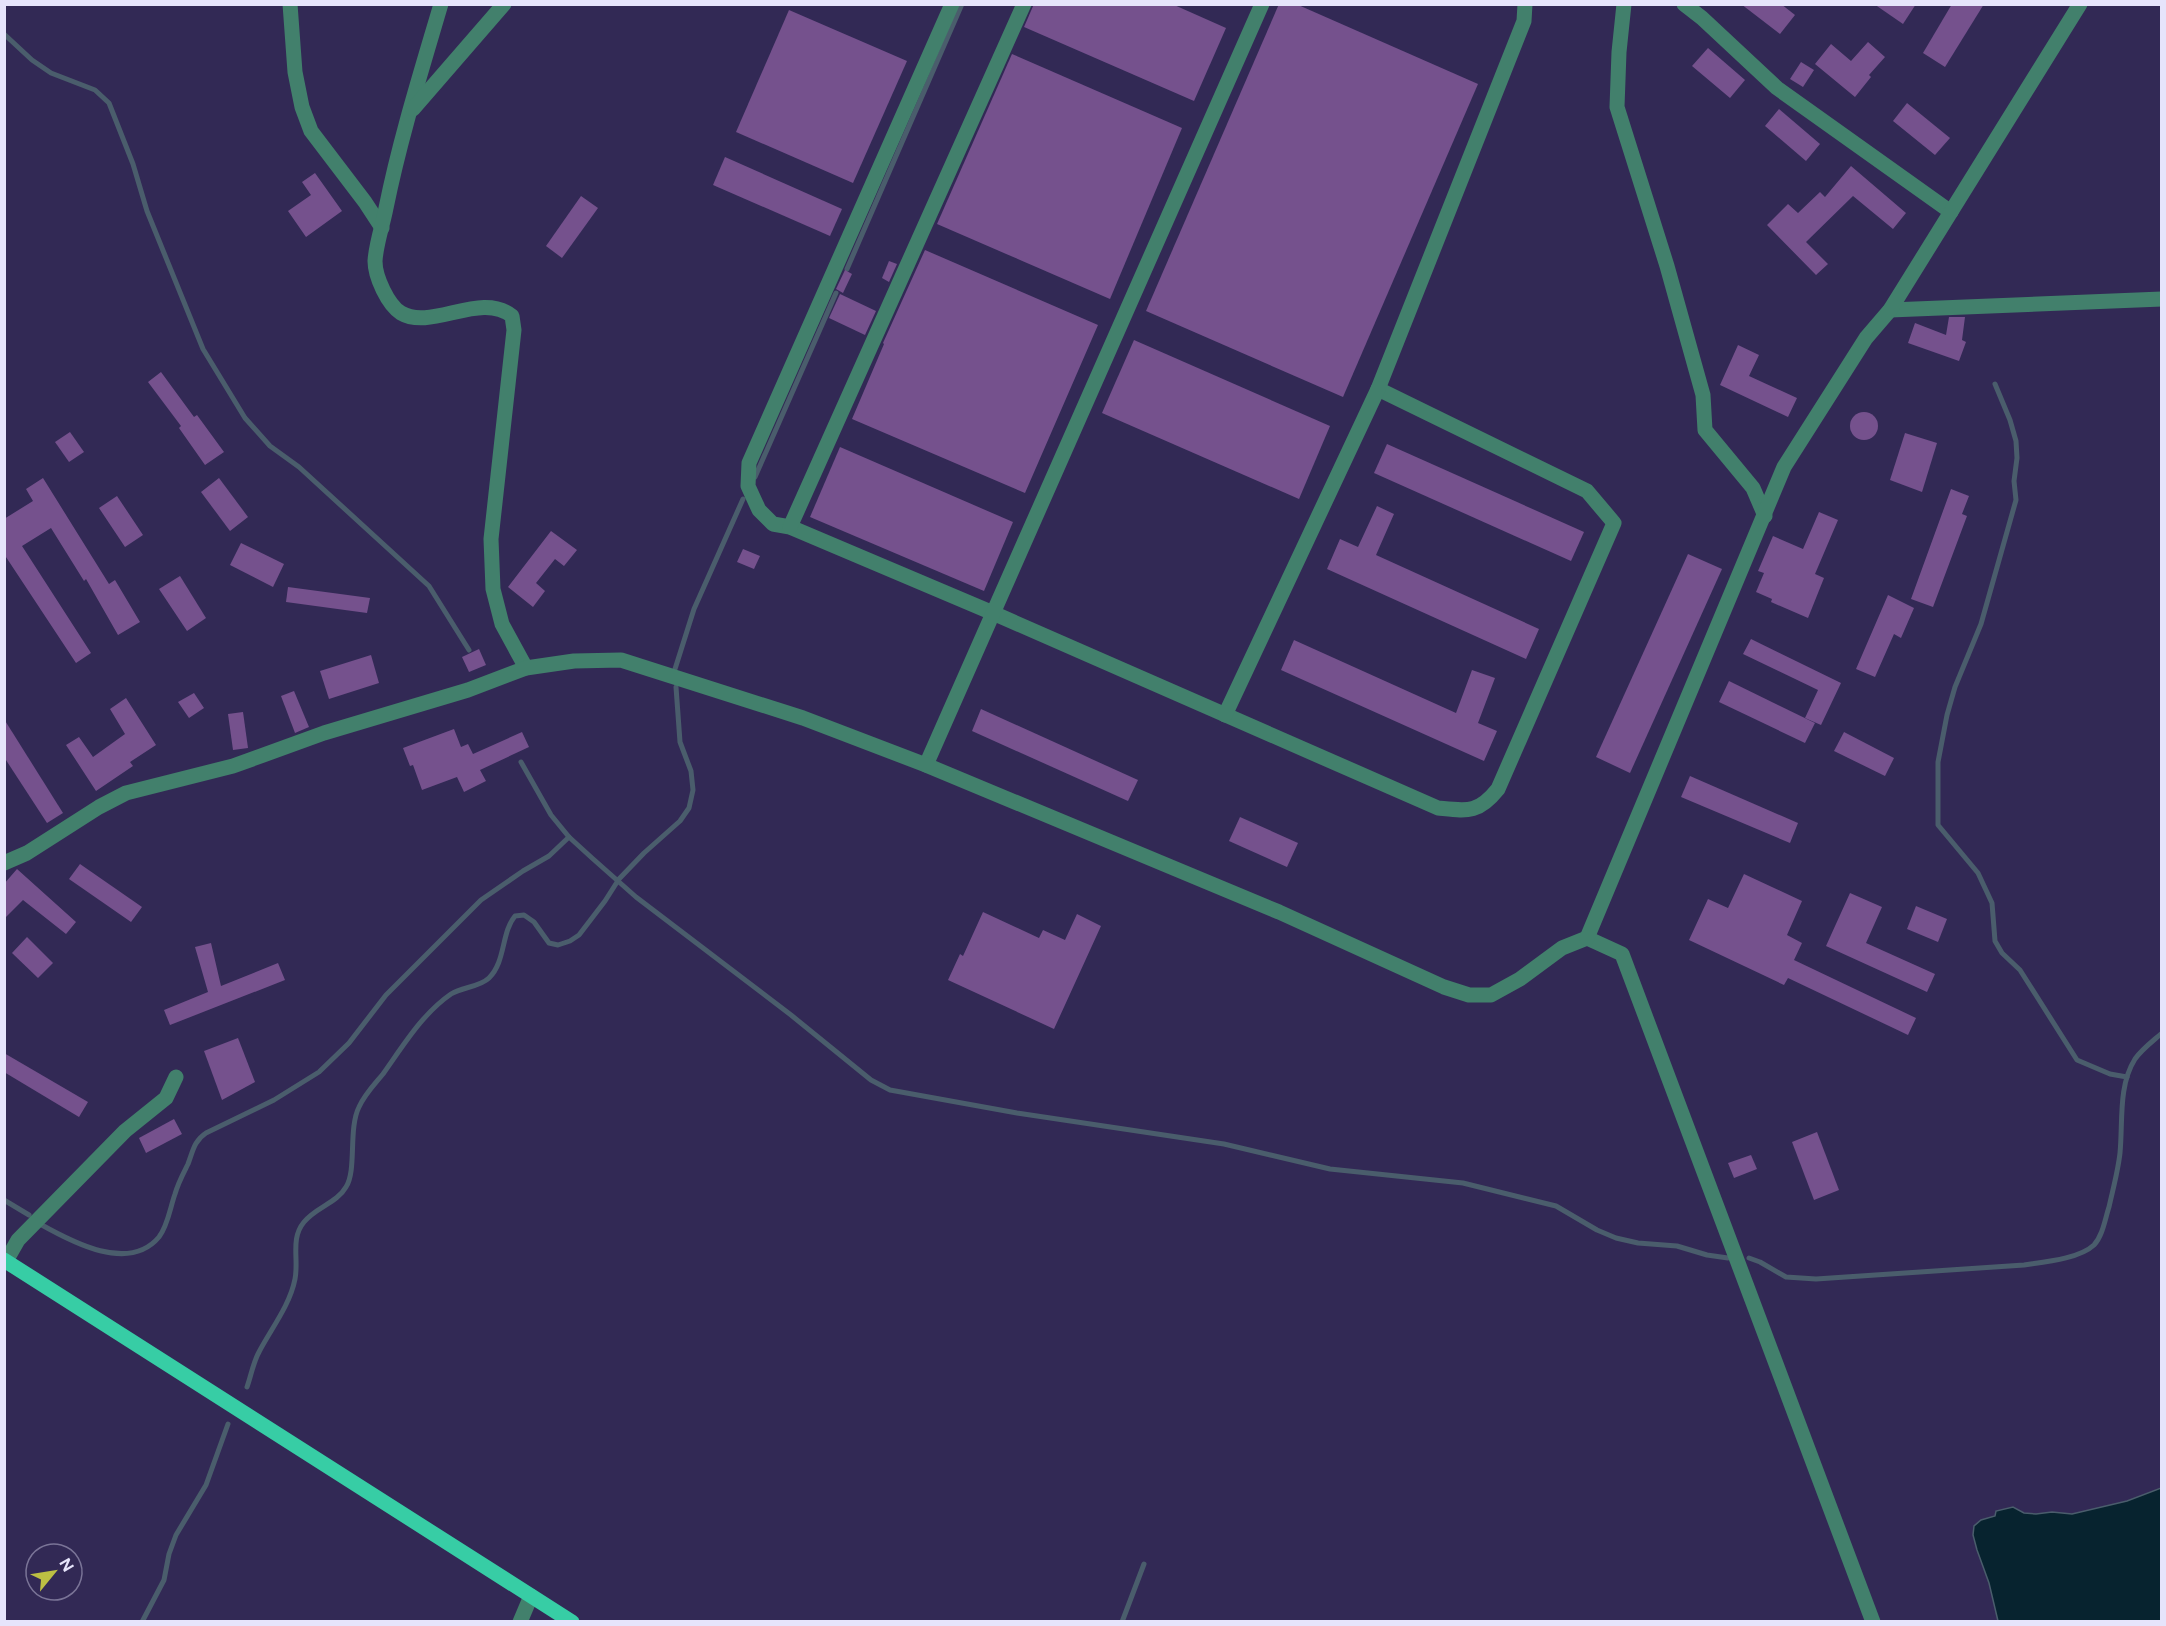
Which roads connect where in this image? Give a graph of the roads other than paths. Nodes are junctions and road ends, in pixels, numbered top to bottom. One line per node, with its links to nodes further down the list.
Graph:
1 (290, 4): 13 (street)
2 (441, 4): 11 (street)
3 (504, 4): 11 (street)
4 (952, 4): 18 (street)
5 (1024, 4): 18 (street)
6 (1262, 4): 19 (street)
7 (1525, 4): 16 (street)
8 (1624, 4): 17 (street)
9 (1684, 4): 12 (street)
10 (2080, 4): 12 (street)
11 (409, 113): 13 (street)
12 (1951, 212): 15 (street)
13 (382, 228): 20 (street)
14 (2162, 299): 15 (street)
15 (1890, 310): 17 (street)
16 (1378, 389): 21 (street); 21 (street)
17 (1765, 516): 24 (street)
18 (790, 527): 19 (street)
19 (993, 613): 21 (street); 22 (street)
20 (526, 668): 22 (street); 23 (street)
21 (1225, 715)
22 (926, 765): 24 (street)
23 (4, 863)
24 (1587, 938): 30 (street)
25 (176, 1077): 26 (street)
26 (5, 1260): 27 (main road)
27 (531, 1596): 28 (street); 29 (main road)
28 (520, 1622)
29 (572, 1622)
30 (1873, 1622)

